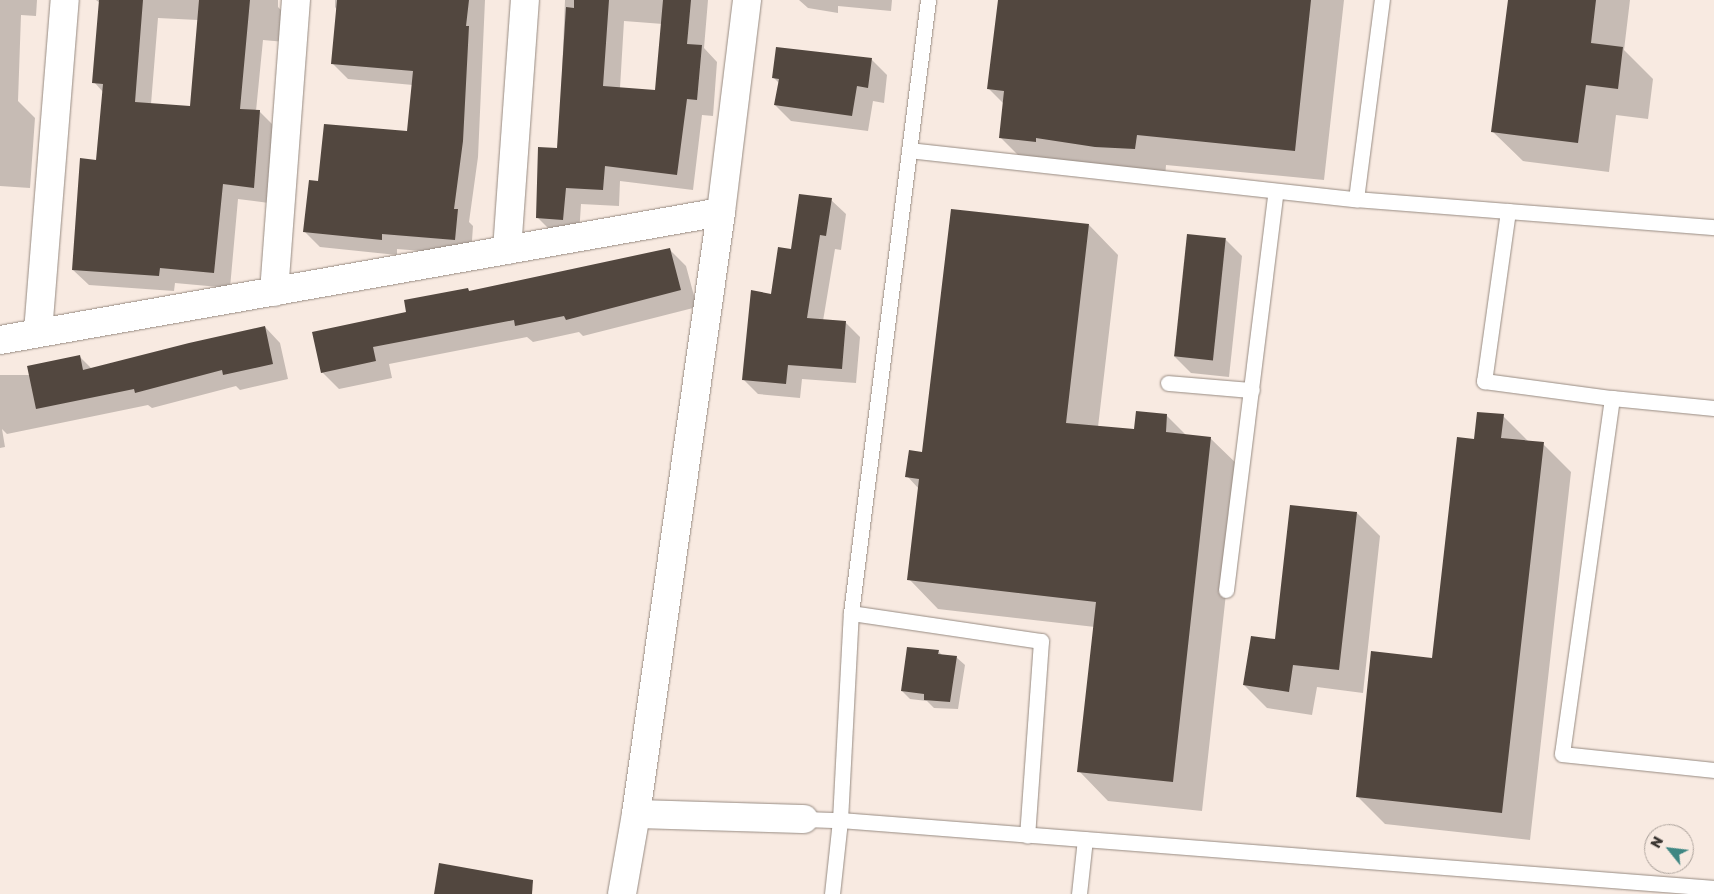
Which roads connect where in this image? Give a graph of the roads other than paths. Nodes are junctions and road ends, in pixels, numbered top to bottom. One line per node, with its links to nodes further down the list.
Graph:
1 (65, 0): 15 (street)
2 (296, 0): 14 (street)
3 (525, 0): 13 (street)
4 (747, 0): 11 (street)
5 (928, 0): 7 (lane)
6 (1382, 0): 9 (lane)
7 (909, 150): 8 (lane); 22 (lane)
8 (1276, 190): 9 (lane); 18 (lane)
9 (1356, 200): 10 (lane)
10 (1508, 211): 12 (lane); 19 (lane)
11 (721, 212): 13 (street); 24 (street)
12 (1714, 227)
13 (506, 250): 14 (street)
14 (274, 292): 15 (street)
15 (38, 332): 16 (street)
16 (0, 340)
17 (1168, 382): 18 (lane)
18 (1252, 390): 21 (lane)
19 (1612, 398): 20 (lane); 23 (lane)
20 (1714, 408)
21 (1226, 590)
22 (851, 613): 26 (lane); 27 (lane)
23 (1714, 770)
24 (636, 814): 25 (street); 30 (street)
25 (804, 819): 26 (lane)
26 (840, 820): 27 (lane); 31 (lane)
27 (1027, 834): 28 (lane)
28 (1085, 839): 29 (lane); 32 (lane)
29 (1714, 888)
30 (622, 894)
31 (832, 894)
32 (1079, 894)

